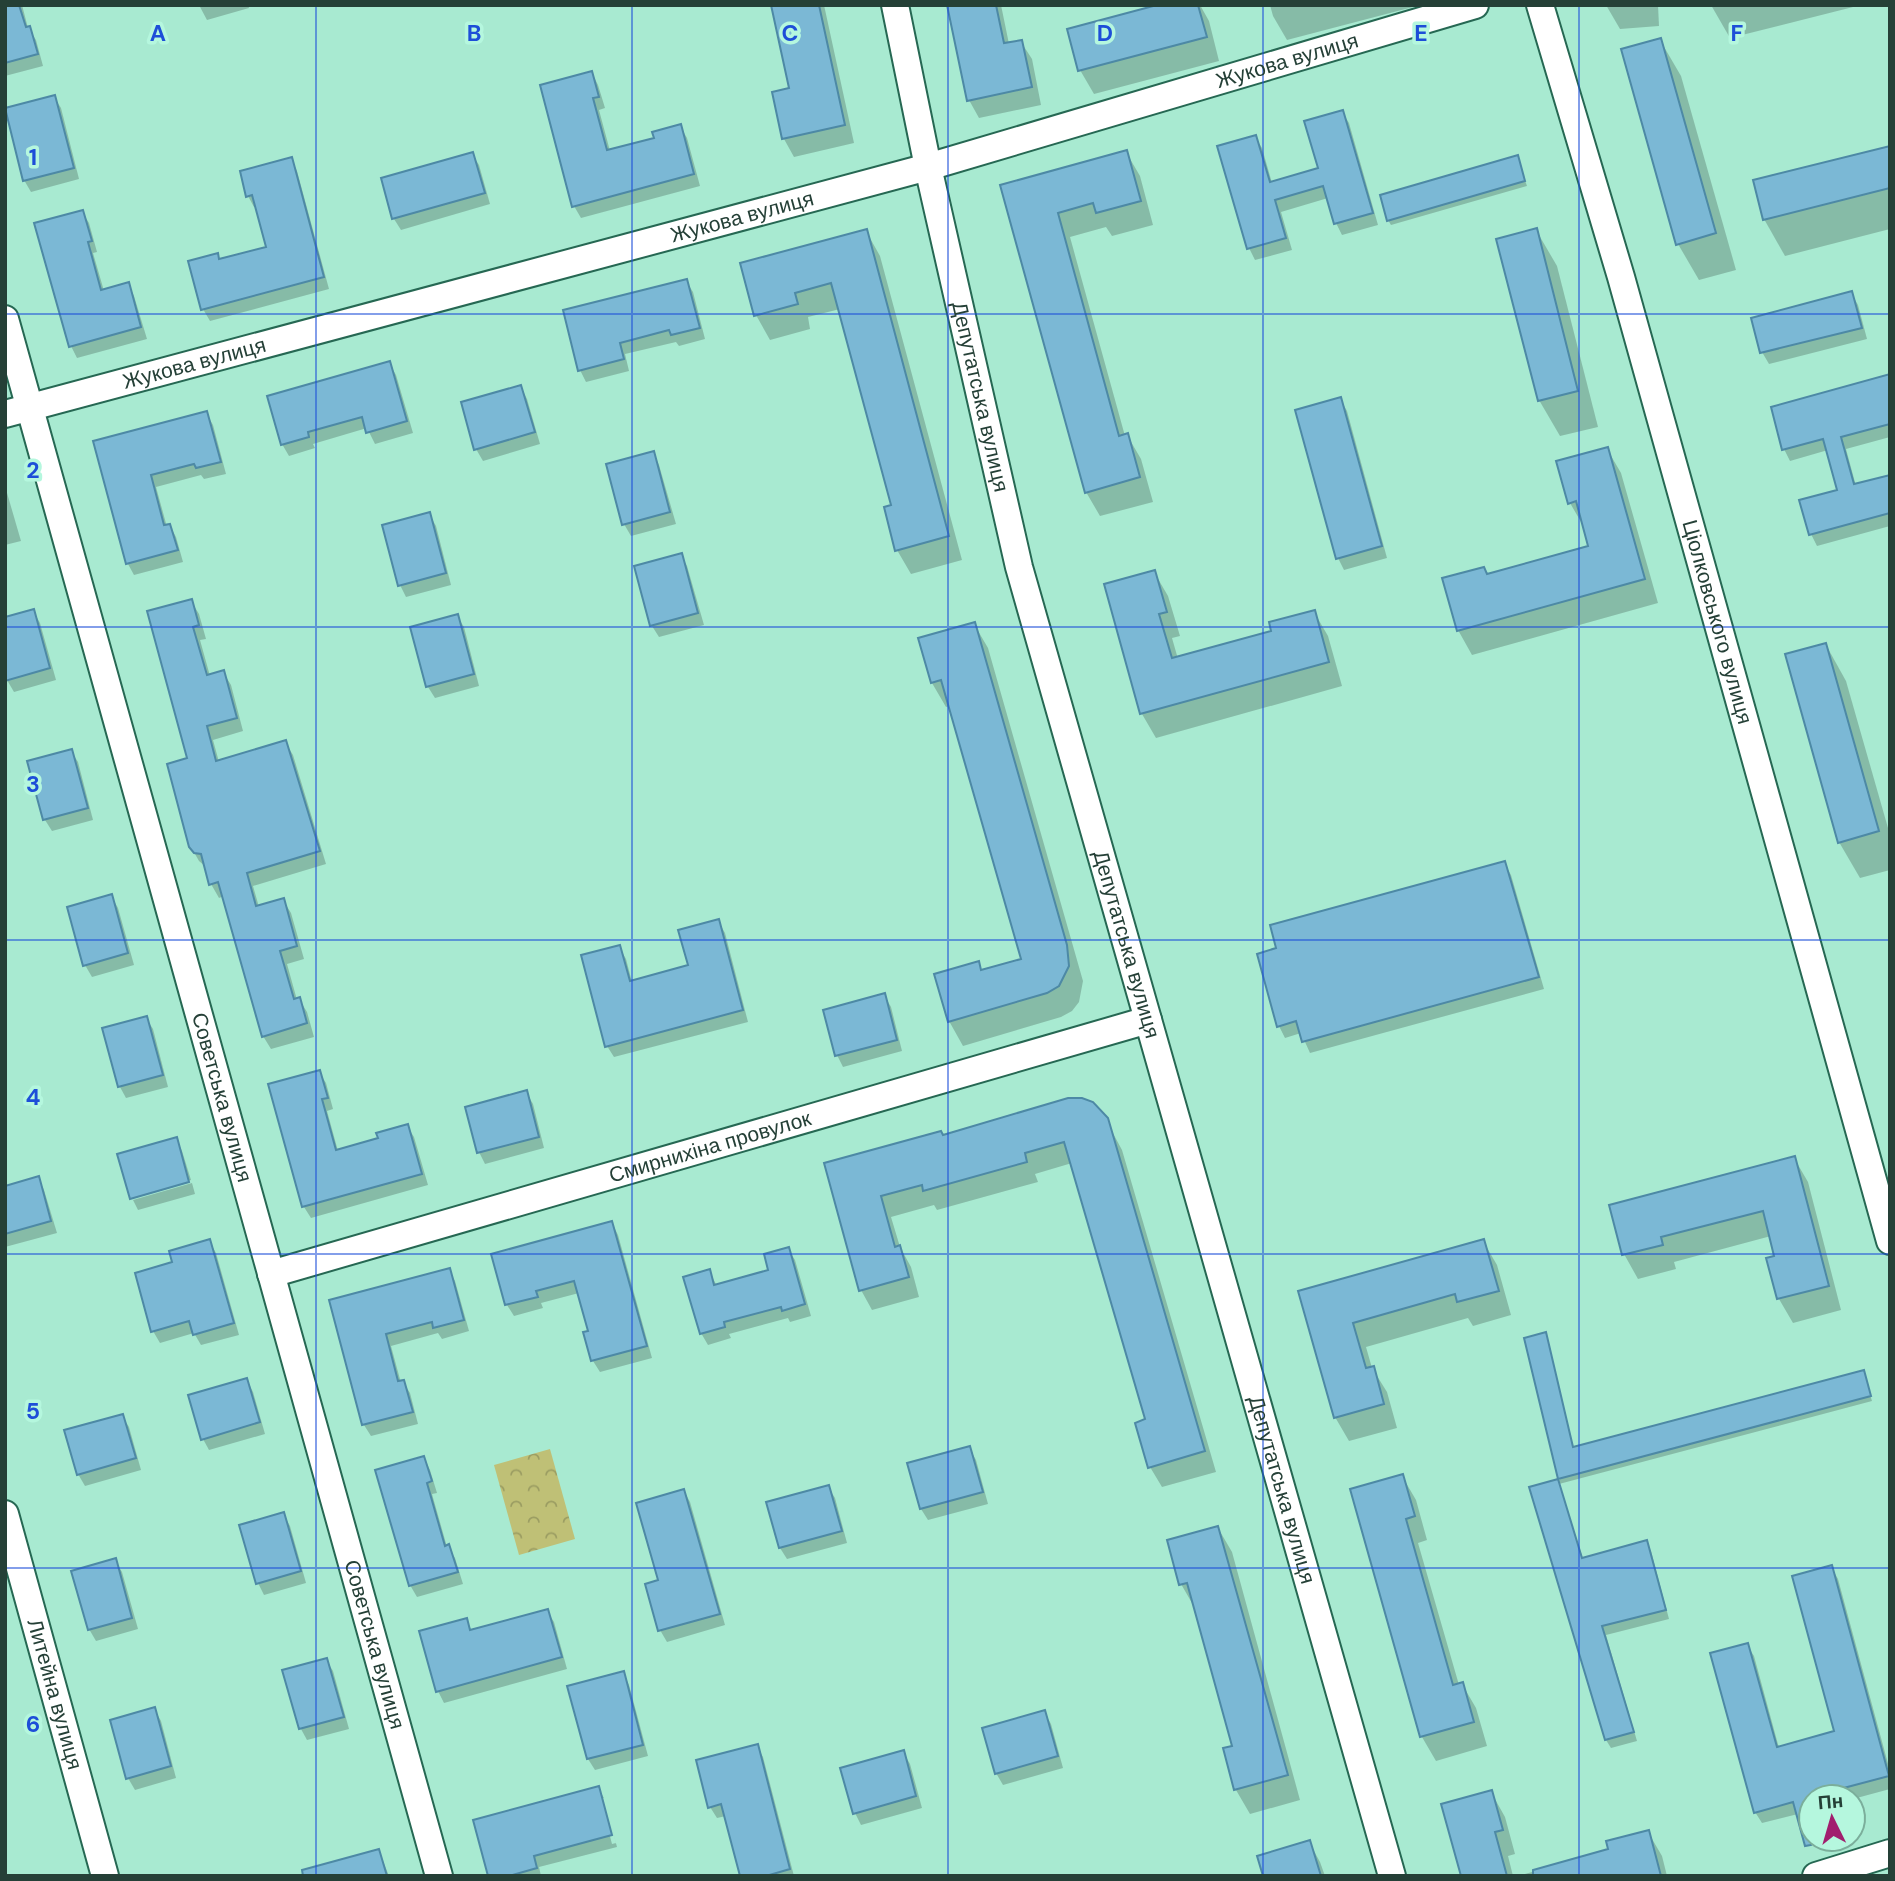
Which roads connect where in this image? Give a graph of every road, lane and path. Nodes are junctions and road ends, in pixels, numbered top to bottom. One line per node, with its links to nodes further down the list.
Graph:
1 (895, 5): 4 (street, Депутатська вулиця)
2 (1475, 5): 4 (street, Жукова вулиця)
3 (1540, 5): 8 (street, Ціолковського вулиця)
4 (928, 167): 6 (street, Жукова вулиця); 7 (street, Депутатська вулиця)
5 (5, 319): 6 (street, Советська вулиця)
6 (17, 410): 9 (street, Советська вулиця)
7 (1148, 1020): 9 (street, Смирнихіна провулок); 14 (street, Депутатська вулиця)
8 (1890, 1241)
9 (271, 1274): 13 (street, Советська вулиця)
10 (5, 1514): 12 (street, Литейна вулиця)
11 (1890, 1853): 15 (street)
12 (105, 1876)
13 (439, 1876)
14 (1392, 1876)
15 (1815, 1876)

